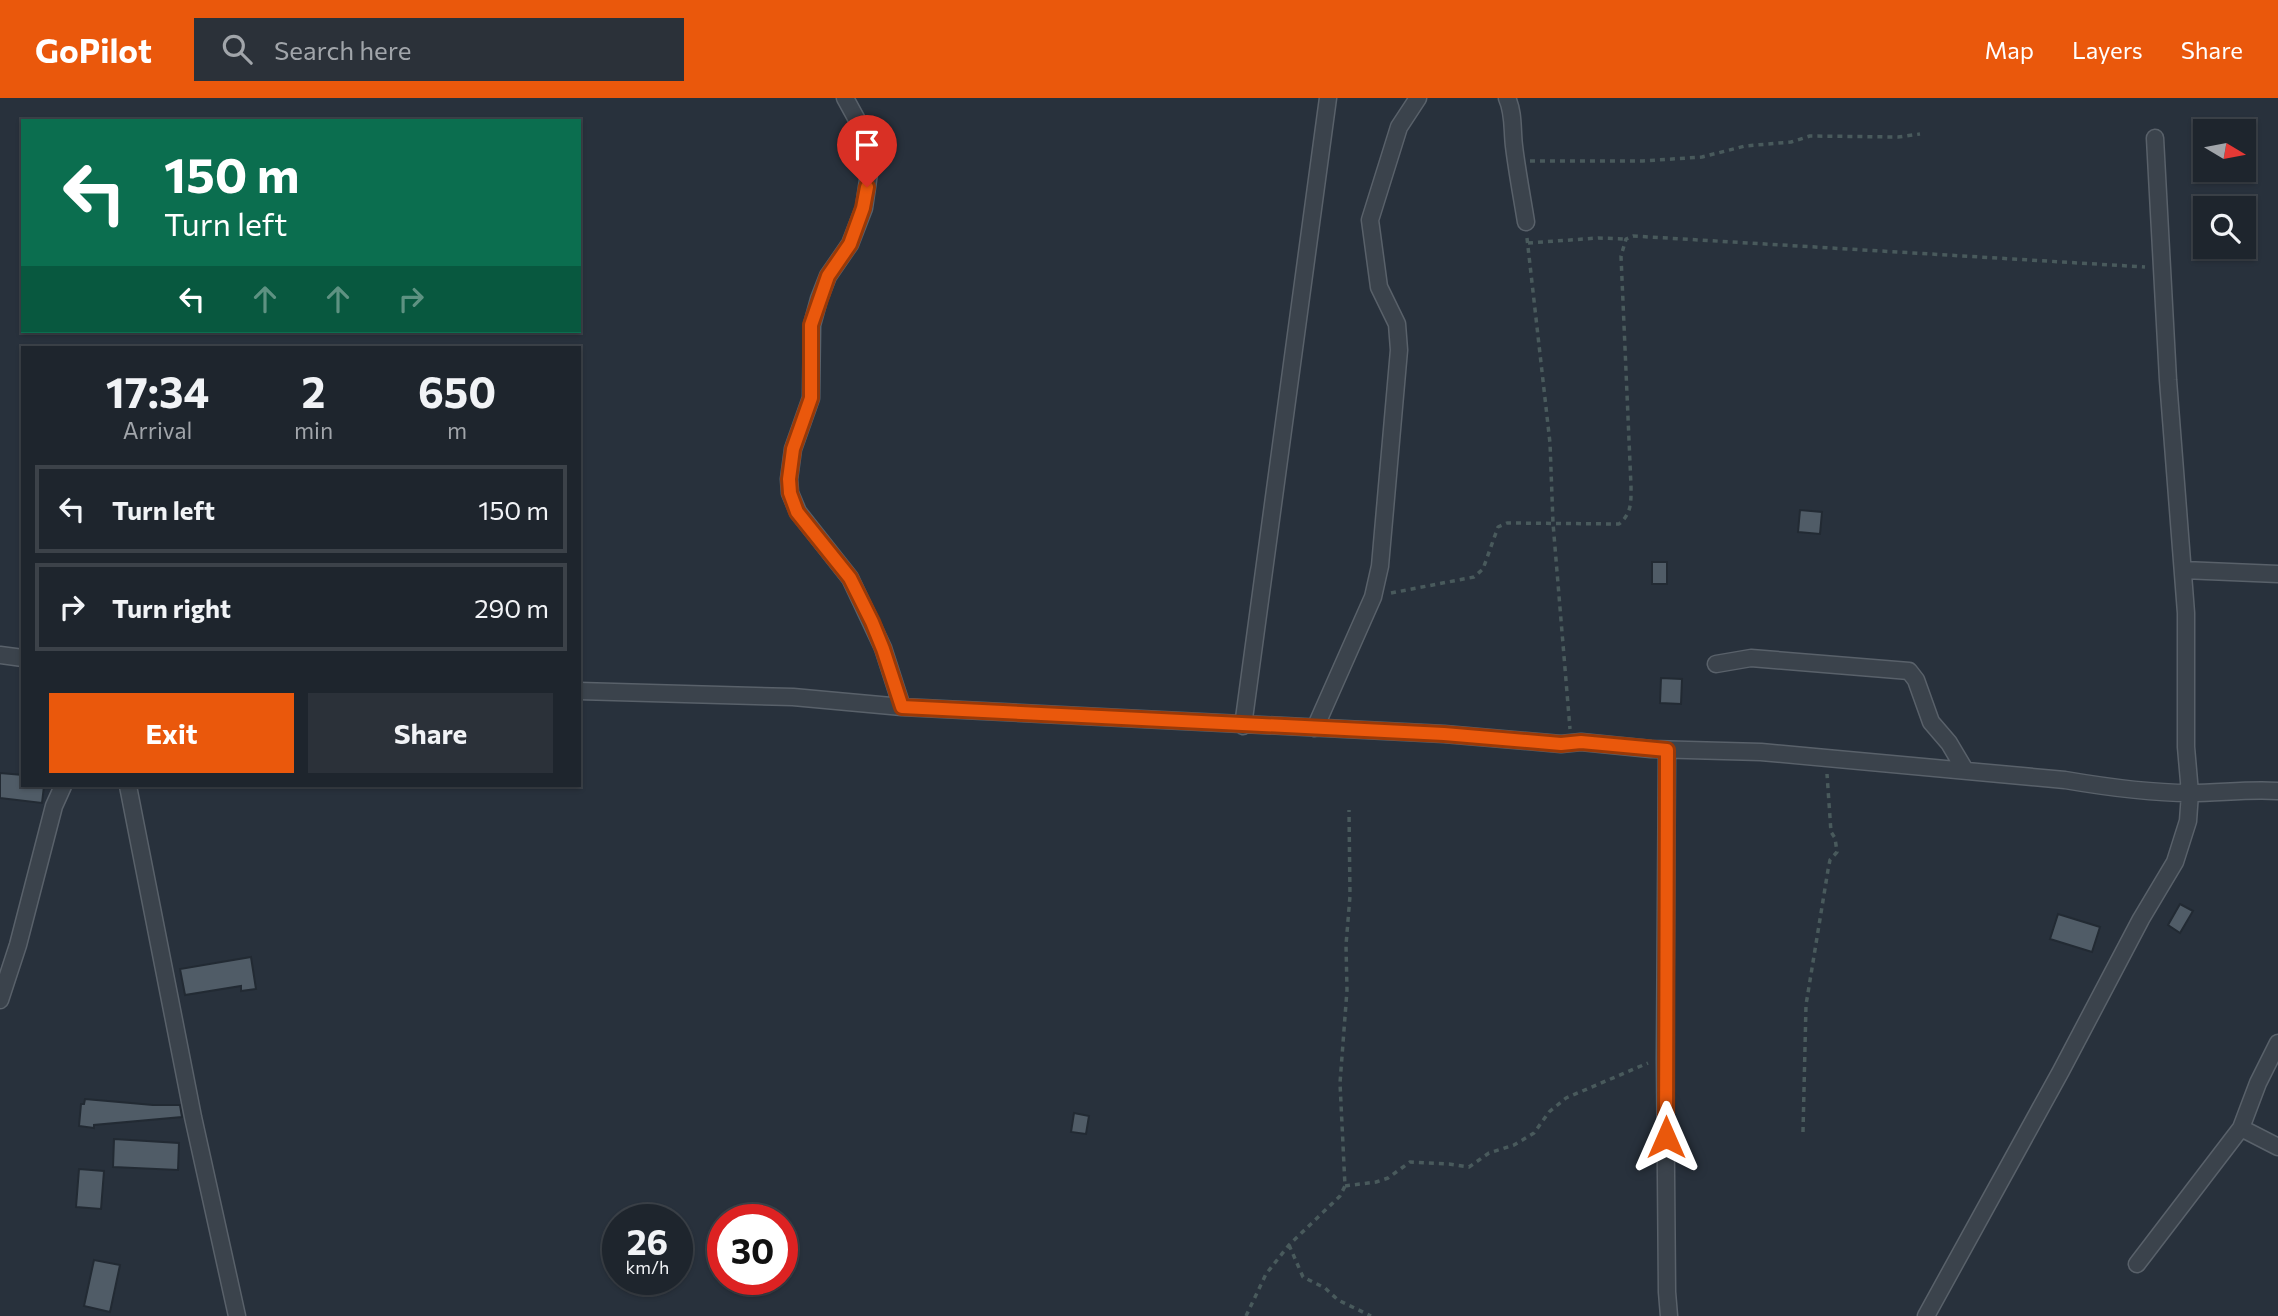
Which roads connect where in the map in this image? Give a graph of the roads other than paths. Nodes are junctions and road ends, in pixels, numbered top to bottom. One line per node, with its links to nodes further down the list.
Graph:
1 (845, 98): 13 (street)
2 (1328, 98): 14 (street)
3 (1419, 98): 15 (street)
4 (1507, 98): 6 (street)
5 (2155, 138): 7 (street)
6 (1525, 222)
7 (2183, 570): 8 (street); 21 (street)
8 (2278, 575)
9 (0, 655): 10 (street)
10 (21, 659)
11 (1716, 664): 17 (street)
12 (581, 691): 13 (street)
13 (902, 707): 14 (street)
14 (1243, 726): 15 (street)
15 (1315, 729): 16 (street)
16 (1667, 750): 17 (street); 28 (street)
17 (1965, 770): 21 (street)
18 (63, 787): 22 (street)
19 (128, 787): 27 (street)
20 (2278, 791): 21 (street)
21 (2190, 793): 29 (street)
22 (0, 1000)
23 (2278, 1043): 24 (street)
24 (2241, 1128): 25 (street); 26 (street)
25 (2278, 1147)
26 (2137, 1264)
27 (237, 1316)
28 (1669, 1316)
29 (1926, 1316)

